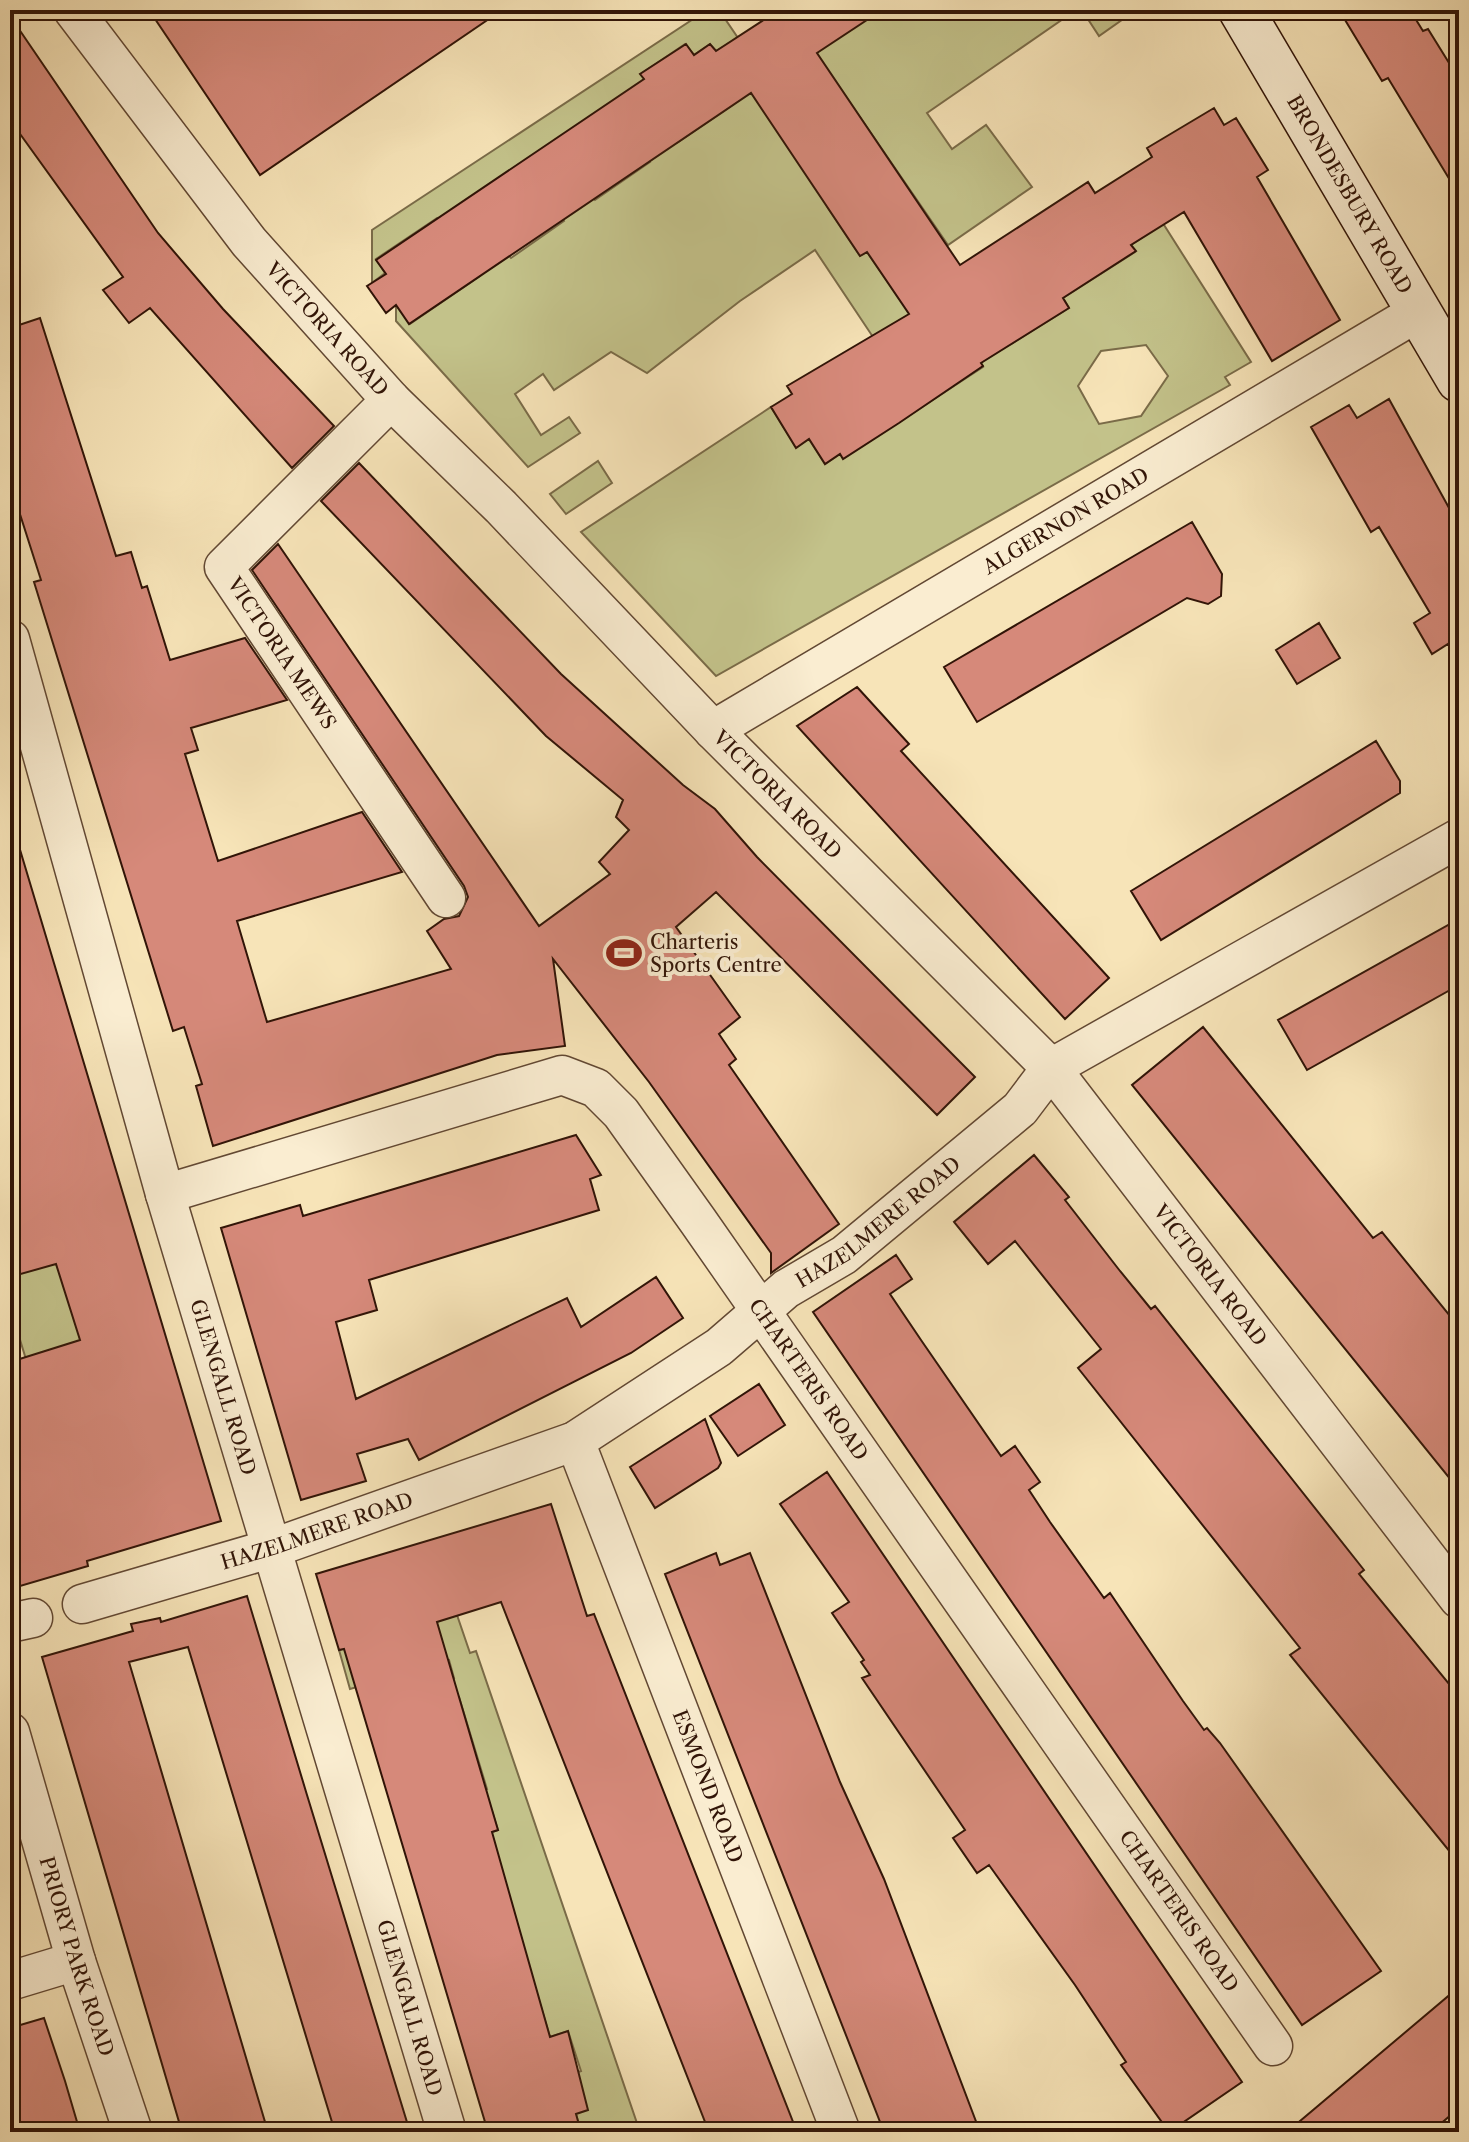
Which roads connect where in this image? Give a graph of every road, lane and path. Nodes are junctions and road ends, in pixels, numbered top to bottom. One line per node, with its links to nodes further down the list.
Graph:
1 (73, 10): 5 (street, VICTORIA ROAD)
2 (1241, 10): 3 (main road, BRONDESBURY ROAD)
3 (1418, 312): 4 (main road, BRONDESBURY ROAD); 7 (street, ALGERNON ROAD)
4 (1459, 380)
5 (391, 400): 7 (street, VICTORIA ROAD); 9 (street, VICTORIA MEWS)
6 (10, 639): 11 (street, GLENGALL ROAD)
7 (713, 730): 10 (street, VICTORIA ROAD)
8 (1459, 838): 10 (street, HAZELMERE ROAD)
9 (446, 898)
10 (1051, 1068): 12 (street, HAZELMERE ROAD); 15 (street, VICTORIA ROAD)
11 (165, 1194): 12 (street, CHARTERIS ROAD); 14 (street, GLENGALL ROAD)
12 (761, 1311): 13 (street, HAZELMERE ROAD); 20 (street, CHARTERIS ROAD)
13 (575, 1441): 14 (street, HAZELMERE ROAD); 23 (street, ESMOND ROAD)
14 (273, 1548): 16 (street, HAZELMERE ROAD); 22 (street, GLENGALL ROAD)
15 (1459, 1599)
16 (82, 1604)
17 (10, 1732): 18 (street, PRIORY PARK ROAD)
18 (76, 1961): 19 (street); 21 (street, PRIORY PARK ROAD)
19 (10, 1981)
20 (1273, 2046)
21 (133, 2132)
22 (447, 2132)
23 (841, 2132)

